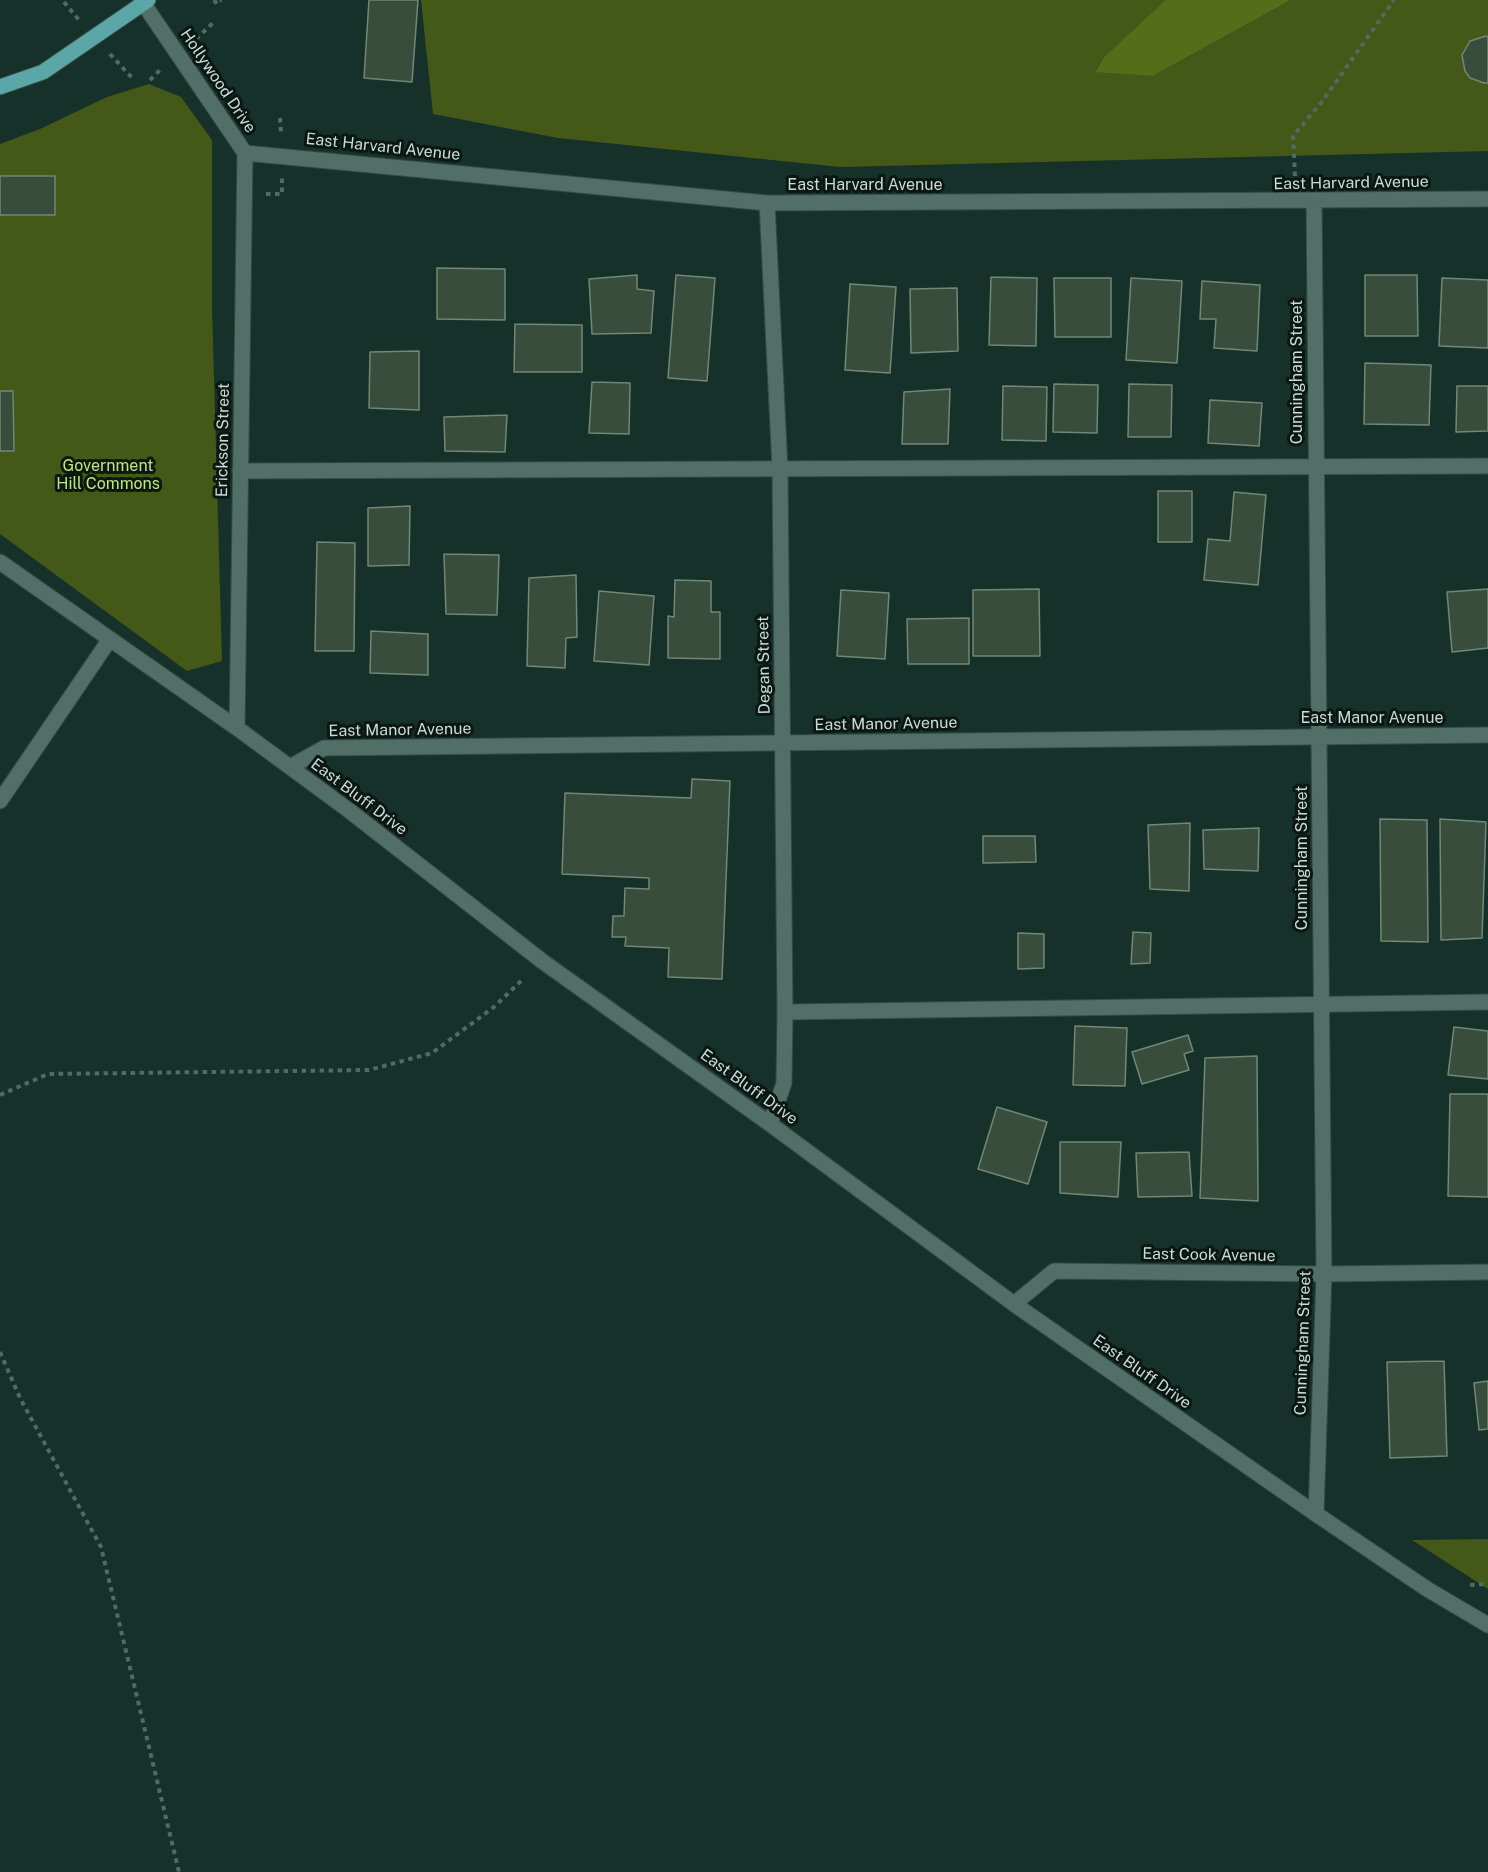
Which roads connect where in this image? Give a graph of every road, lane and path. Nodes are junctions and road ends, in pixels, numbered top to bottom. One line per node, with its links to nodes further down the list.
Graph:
1 (214, 0): 2 (path)
2 (221, 0)
3 (1394, 0): 8 (path)
4 (144, 1): 5 (main road); 6 (street, Hollywood Drive)
5 (0, 87)
6 (245, 153): 9 (street, East Harvard Avenue); 13 (street, Erickson Street)
7 (1488, 199): 8 (street, East Harvard Avenue)
8 (1314, 201): 9 (street, East Harvard Avenue); 11 (street, Cunningham Street)
9 (767, 203): 12 (street, Degan Street)
10 (1488, 466): 11 (street)
11 (1316, 467): 12 (street); 18 (street, Cunningham Street)
12 (780, 469): 13 (street); 19 (street, Degan Street)
13 (240, 471): 16 (street, Erickson Street)
14 (0, 562): 15 (street, East Bluff Drive)
15 (110, 639): 16 (street, East Bluff Drive); 21 (street)
16 (237, 728): 20 (street, East Bluff Drive)
17 (1488, 735): 18 (street, East Manor Avenue)
18 (1320, 736): 19 (street, East Manor Avenue); 24 (street, Cunningham Street)
19 (783, 744): 20 (street, East Manor Avenue); 25 (street, Degan Street)
20 (290, 767): 22 (street, East Bluff Drive)
21 (0, 801)
22 (542, 961): 26 (path); 27 (street, East Bluff Drive)
23 (1488, 1002): 24 (street)
24 (1320, 1004): 25 (street); 29 (street, Cunningham Street)
25 (785, 1012): 27 (street, Degan Street)
26 (0, 1095)
27 (770, 1124): 30 (street, East Bluff Drive)
28 (1488, 1272): 29 (street, East Cook Avenue)
29 (1324, 1274): 30 (street, East Cook Avenue); 32 (street, Cunningham Street)
30 (1014, 1304): 32 (street, East Bluff Drive)
31 (0, 1352): 34 (path)
32 (1316, 1514): 33 (street, East Bluff Drive)
33 (1488, 1624)
34 (179, 1872)

